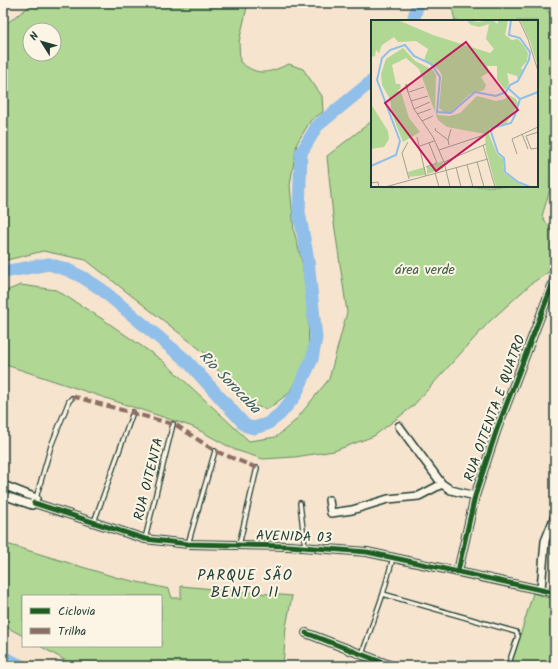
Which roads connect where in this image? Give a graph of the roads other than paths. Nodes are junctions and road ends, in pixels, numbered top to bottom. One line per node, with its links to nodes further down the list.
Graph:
1 (555, 278): 11 (street, RUA OITENTA E QUATRO)
2 (72, 398): 12 (lane)
3 (133, 412): 16 (lane)
4 (173, 424): 17 (lane, RUA OITENTA)
5 (399, 426): 8 (street)
6 (215, 451): 18 (lane)
7 (257, 468): 19 (lane)
8 (442, 484): 11 (street); 13 (street)
9 (3, 485): 12 (street)
10 (3, 495): 12 (street)
11 (476, 496): 22 (street, RUA OITENTA E QUATRO)
12 (35, 500): 16 (street, AVENIDA 03)
13 (329, 500)
14 (300, 503): 20 (lane)
15 (555, 516): 23 (street)
16 (94, 523): 17 (street, AVENIDA 03)
17 (145, 539): 18 (street, AVENIDA 03)
18 (188, 544): 19 (street, AVENIDA 03)
19 (239, 546): 20 (street, AVENIDA 03)
20 (305, 547): 21 (street, AVENIDA 03)
21 (393, 558): 22 (street, AVENIDA 03); 25 (lane)
22 (458, 571): 23 (street, AVENIDA 03)
23 (541, 589): 24 (street, AVENIDA 03)
24 (555, 593)
25 (383, 594): 27 (lane); 29 (lane)
26 (306, 633): 27 (street)
27 (362, 655): 28 (street)
28 (392, 666)
29 (508, 666)

